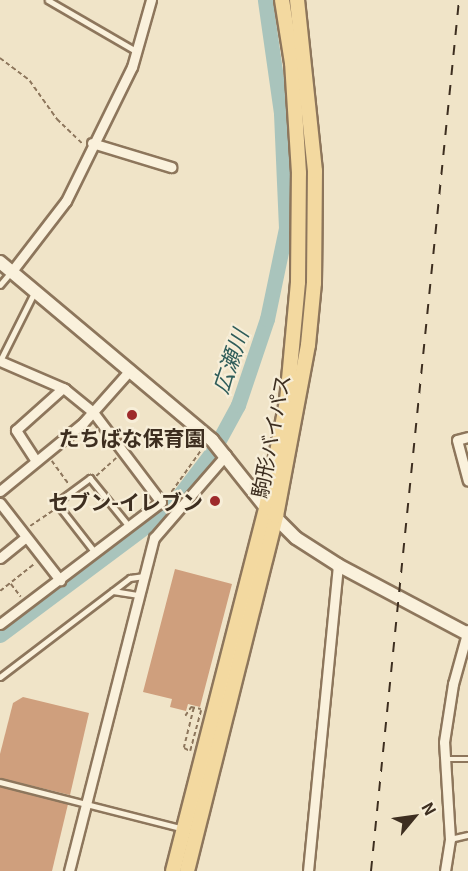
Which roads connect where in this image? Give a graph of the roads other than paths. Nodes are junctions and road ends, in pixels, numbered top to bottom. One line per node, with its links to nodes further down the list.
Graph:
1 (48, 0): 5 (lane)
2 (151, 0): 5 (street)
3 (282, 0): 22 (main road, 駒形バイパス)
4 (297, 0): 22 (main road, 駒形バイパス)
5 (136, 51): 6 (street)
6 (91, 147): 7 (street); 9 (street)
7 (171, 167)
8 (0, 262): 9 (street)
9 (12, 271): 10 (lane); 11 (street)
10 (0, 285)
11 (35, 291): 12 (lane); 13 (street)
12 (0, 362): 14 (street)
13 (130, 370): 15 (street); 17 (street)
14 (63, 388): 15 (street); 18 (street)
15 (93, 412): 18 (street); 23 (street)
16 (468, 437): 19 (street)
17 (224, 453): 22 (street); 28 (street)
18 (36, 461): 20 (street)
19 (468, 481)
20 (0, 491)
21 (0, 503): 24 (street)
22 (271, 512): 27 (street); 40 (main road, 駒形バイパス); 46 (main road, 駒形バイパス)
23 (130, 528): 25 (street); 25 (lane)
24 (26, 537): 26 (street); 29 (street)
25 (96, 554): 29 (street)
26 (0, 558)
27 (338, 565): 33 (street); 47 (street)
28 (144, 576): 30 (lane); 31 (street)
29 (60, 580): 32 (street)
30 (113, 591): 31 (lane); 34 (lane)
31 (139, 595): 38 (street)
32 (0, 624)
33 (467, 632): 35 (street)
34 (0, 677)
35 (444, 759): 36 (lane); 42 (street)
36 (468, 759)
37 (0, 782): 38 (lane)
38 (86, 804): 40 (lane); 44 (street)
39 (194, 814): 43 (main road)
40 (184, 828): 43 (main road, 駒形バイパス)
41 (468, 835): 42 (lane)
42 (450, 839): 48 (street)
43 (178, 852): 45 (main road, 駒形バイパス)
44 (69, 871)
45 (173, 871)
46 (187, 871)
47 (308, 871)
48 (445, 871)

